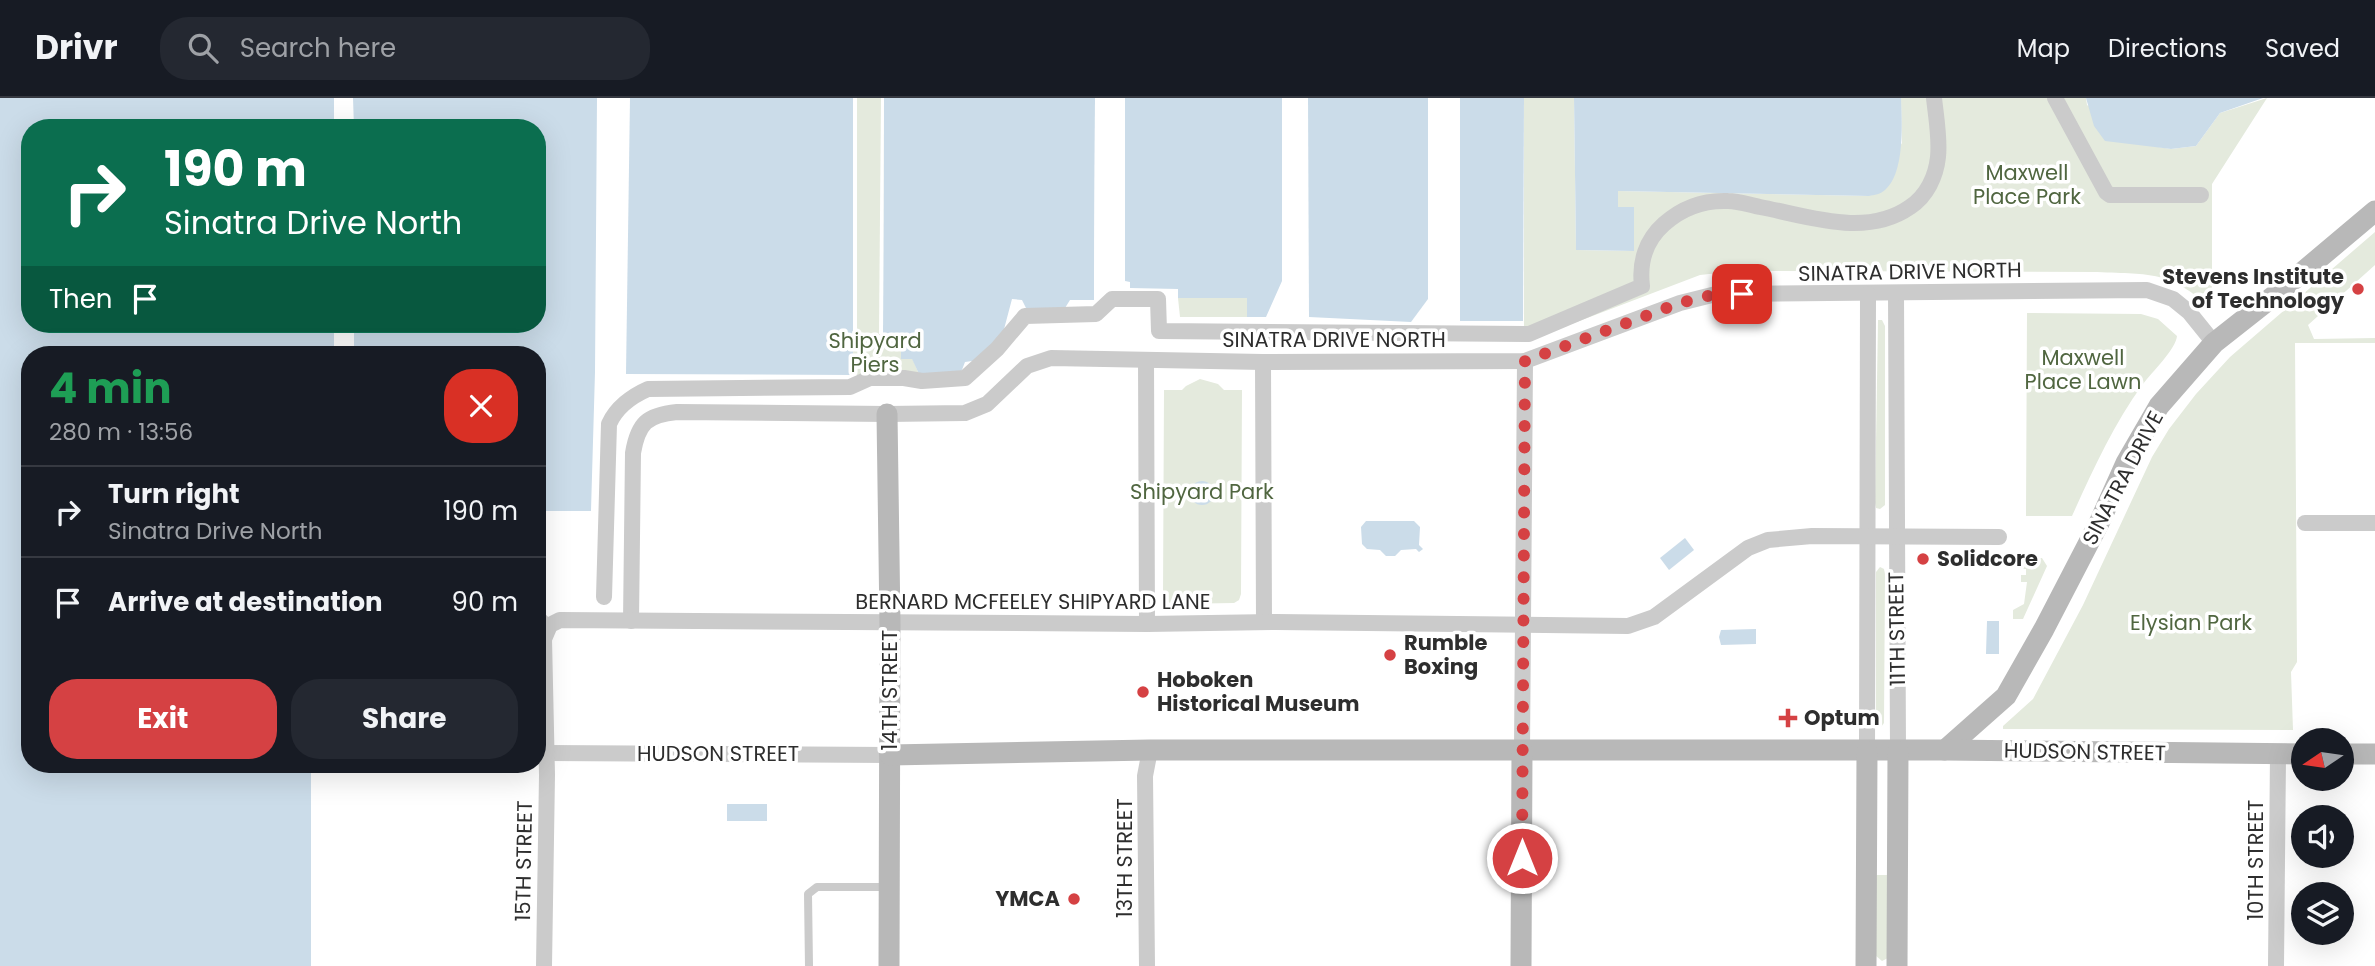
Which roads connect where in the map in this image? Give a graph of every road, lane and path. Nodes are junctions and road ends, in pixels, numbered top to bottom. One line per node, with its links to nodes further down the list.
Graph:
1 (1934, 98): 17 (street)
2 (2055, 98): 3 (street)
3 (2201, 195)
4 (2375, 211): 7 (street, SINATRA DRIVE)
5 (1896, 293): 6 (street, SINATRA DRIVE NORTH); 7 (street, SINATRA DRIVE NORTH); 15 (street, 11TH STREET)
6 (1868, 294): 9 (street, SINATRA DRIVE NORTH); 14 (street, 11TH STREET)
7 (2214, 343): 27 (street, SINATRA DRIVE)
8 (1146, 360): 10 (street, SINATRA DRIVE NORTH); 11 (street, SINATRA DRIVE NORTH); 21 (street)
9 (1525, 361): 10 (street, SINATRA DRIVE NORTH); 23 (street)
10 (1263, 362): 19 (street)
11 (887, 414): 18 (street, SINATRA DRIVE NORTH); 20 (street, 14TH STREET)
12 (2305, 523): 13 (street)
13 (2375, 523)
14 (1868, 537): 15 (street, BERNARD MCFEELEY SHIPYARD LANE); 23 (street, BERNARD MCFEELEY SHIPYARD LANE); 29 (street, 11TH STREET)
15 (1896, 537): 16 (street, BERNARD MCFEELEY SHIPYARD LANE); 30 (street, 11TH STREET)
16 (1999, 537)
17 (604, 597)
18 (631, 621): 20 (street, BERNARD MCFEELEY SHIPYARD LANE); 24 (street, BERNARD MCFEELEY SHIPYARD LANE)
19 (1264, 622): 21 (street, BERNARD MCFEELEY SHIPYARD LANE); 23 (street, BERNARD MCFEELEY SHIPYARD LANE)
20 (890, 624): 21 (street, BERNARD MCFEELEY SHIPYARD LANE); 35 (street, 14TH STREET)
21 (1147, 624)
22 (546, 625): 24 (lane)
23 (1522, 625): 28 (street)
24 (548, 628): 25 (street, 15TH STREET)
25 (546, 634)
26 (1150, 750): 28 (street, HUDSON STREET); 35 (street, HUDSON STREET); 42 (street, 13TH STREET)
27 (1945, 750): 30 (street, HUDSON STREET); 36 (street, HUDSON STREET)
28 (1522, 751): 29 (street, HUDSON STREET); 43 (street)
29 (1867, 752): 30 (street, HUDSON STREET); 44 (street, 11TH STREET)
30 (1898, 752): 45 (street, 11TH STREET)
31 (546, 753): 35 (street, HUDSON STREET)
32 (2291, 754): 36 (street, HUDSON STREET)
33 (2354, 754): 34 (street)
34 (2375, 754)
35 (890, 755): 38 (street, 14TH STREET)
36 (2278, 755): 46 (street, 10TH STREET)
37 (546, 773): 39 (street, 15TH STREET)
38 (890, 887): 40 (lane); 41 (street, 14TH STREET)
39 (544, 966)
40 (809, 966)
41 (889, 966)
42 (1147, 966)
43 (1521, 966)
44 (1866, 966)
45 (1898, 966)
46 (2276, 966)

